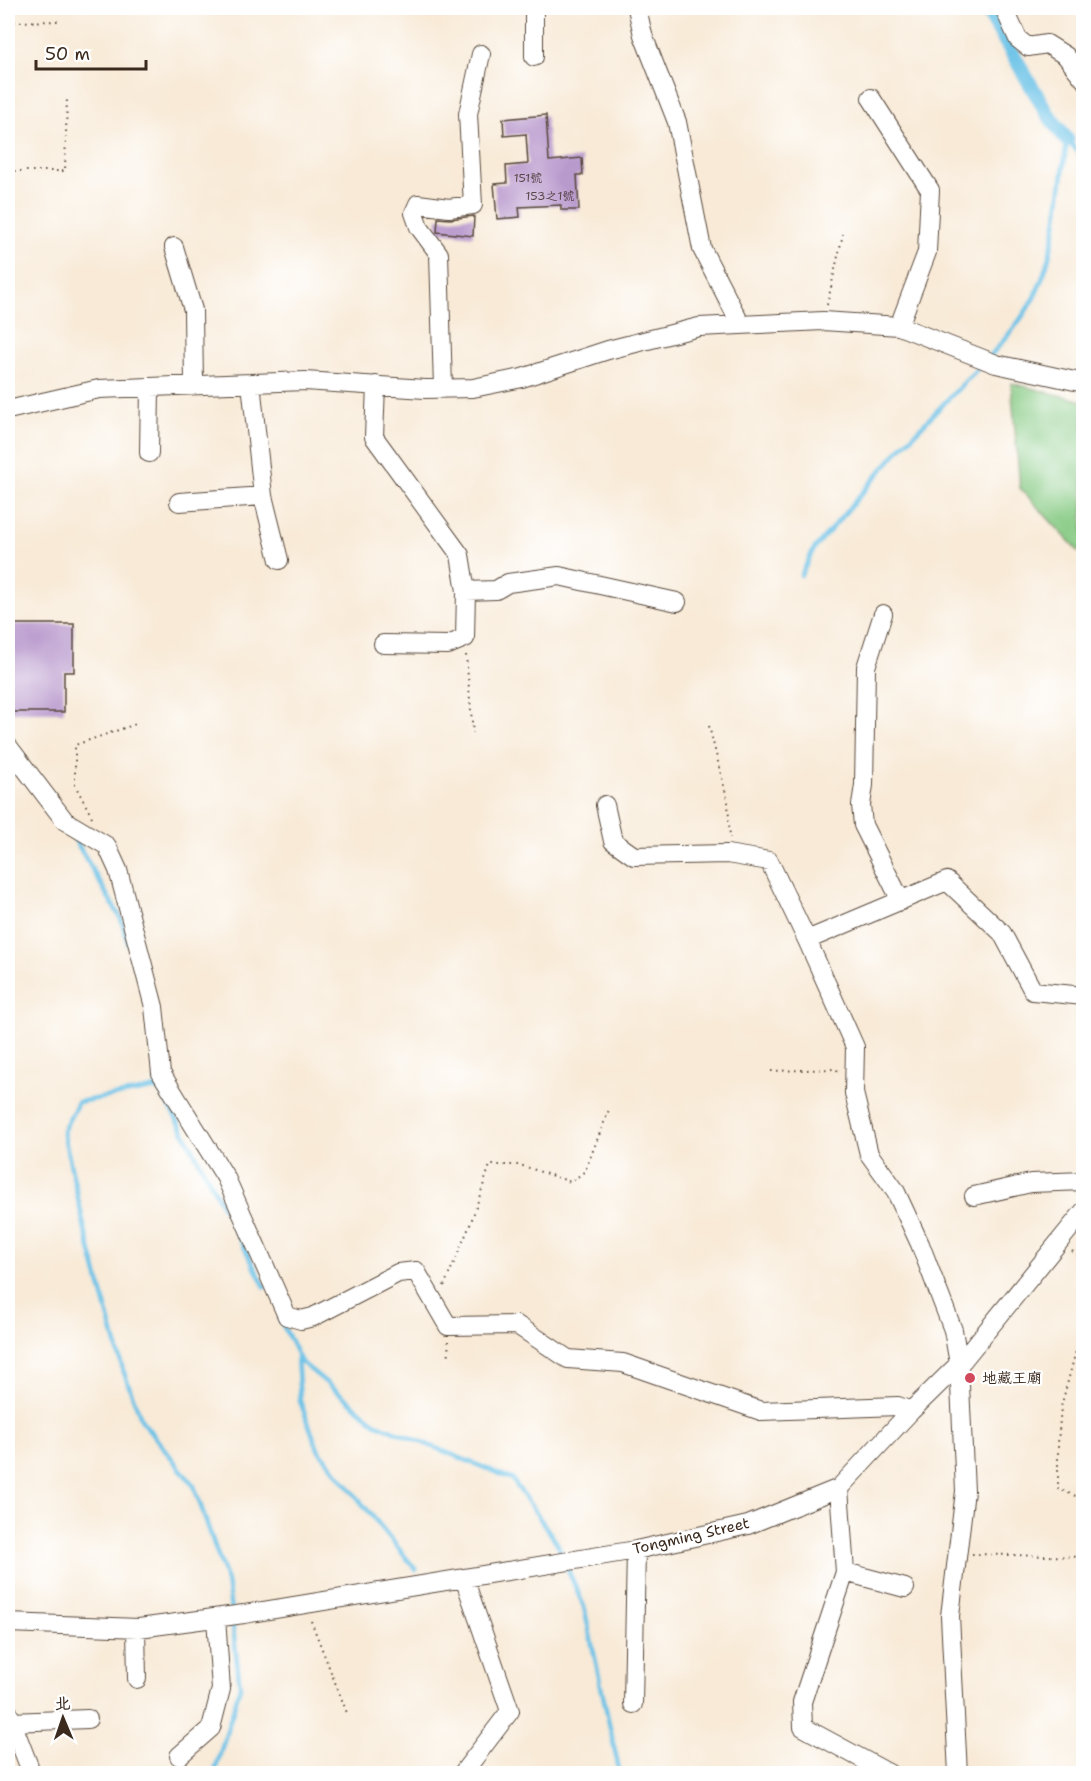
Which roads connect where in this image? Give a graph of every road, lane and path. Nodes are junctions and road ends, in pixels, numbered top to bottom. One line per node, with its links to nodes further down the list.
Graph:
1 (534, 8): 7 (street)
2 (637, 8): 15 (street)
3 (1004, 8): 8 (street)
4 (60, 21): 5 (path)
5 (8, 22)
6 (481, 54): 22 (street)
7 (534, 57)
8 (1083, 79)
9 (67, 97): 11 (path)
10 (871, 98): 16 (street)
11 (8, 171)
12 (843, 234): 14 (path)
13 (174, 247): 20 (street)
14 (823, 321): 15 (street); 16 (street)
15 (741, 325): 22 (street)
16 (899, 326): 18 (street)
17 (251, 383): 19 (street); 20 (street); 25 (street)
18 (1083, 383)
19 (376, 385): 22 (street); 28 (street)
20 (194, 386): 21 (street)
21 (150, 388): 23 (street); 24 (street)
22 (443, 388)
23 (8, 410)
24 (149, 453)
25 (263, 496): 26 (street); 27 (street)
26 (179, 502)
27 (279, 560)
28 (466, 591): 29 (street); 31 (street)
29 (677, 602)
30 (883, 614): 40 (street)
31 (465, 638): 32 (street); 35 (path)
32 (383, 644)
33 (136, 724): 38 (path)
34 (709, 726): 39 (path)
35 (473, 733)
36 (8, 746): 38 (street)
37 (605, 805): 39 (street)
38 (107, 846): 49 (street)
39 (730, 854): 41 (street)
40 (901, 901): 41 (street); 42 (street)
41 (807, 940): 44 (street)
42 (1083, 996)
43 (771, 1071): 44 (path)
44 (854, 1089): 51 (street)
45 (610, 1107): 49 (path)
46 (1083, 1181): 47 (street)
47 (974, 1196)
48 (1083, 1211): 51 (street, Tongming Street)
49 (435, 1305): 52 (street)
50 (1083, 1321): 54 (path)
51 (959, 1364): 52 (street, Tongming Street); 56 (street)
52 (910, 1411): 53 (street, Tongming Street)
53 (839, 1488): 55 (street, Tongming Street); 58 (street)
54 (1081, 1498)
55 (636, 1550): 59 (street, Tongming Street); 66 (street)
56 (957, 1553): 57 (path); 74 (street)
57 (1083, 1557)
58 (845, 1572): 60 (street); 73 (street)
59 (464, 1578): 61 (street, Tongming Street); 72 (street)
60 (906, 1588)
61 (305, 1604): 62 (street, Tongming Street); 67 (path)
62 (219, 1618): 64 (street, Tongming Street); 70 (street)
63 (8, 1623): 64 (street, Tongming Street)
64 (136, 1628): 65 (street)
65 (137, 1679)
66 (633, 1704)
67 (347, 1713)
68 (9, 1717): 69 (street); 71 (street)
69 (88, 1719)
70 (178, 1756)
71 (32, 1773)
72 (462, 1773)
73 (890, 1773)
74 (958, 1773)

